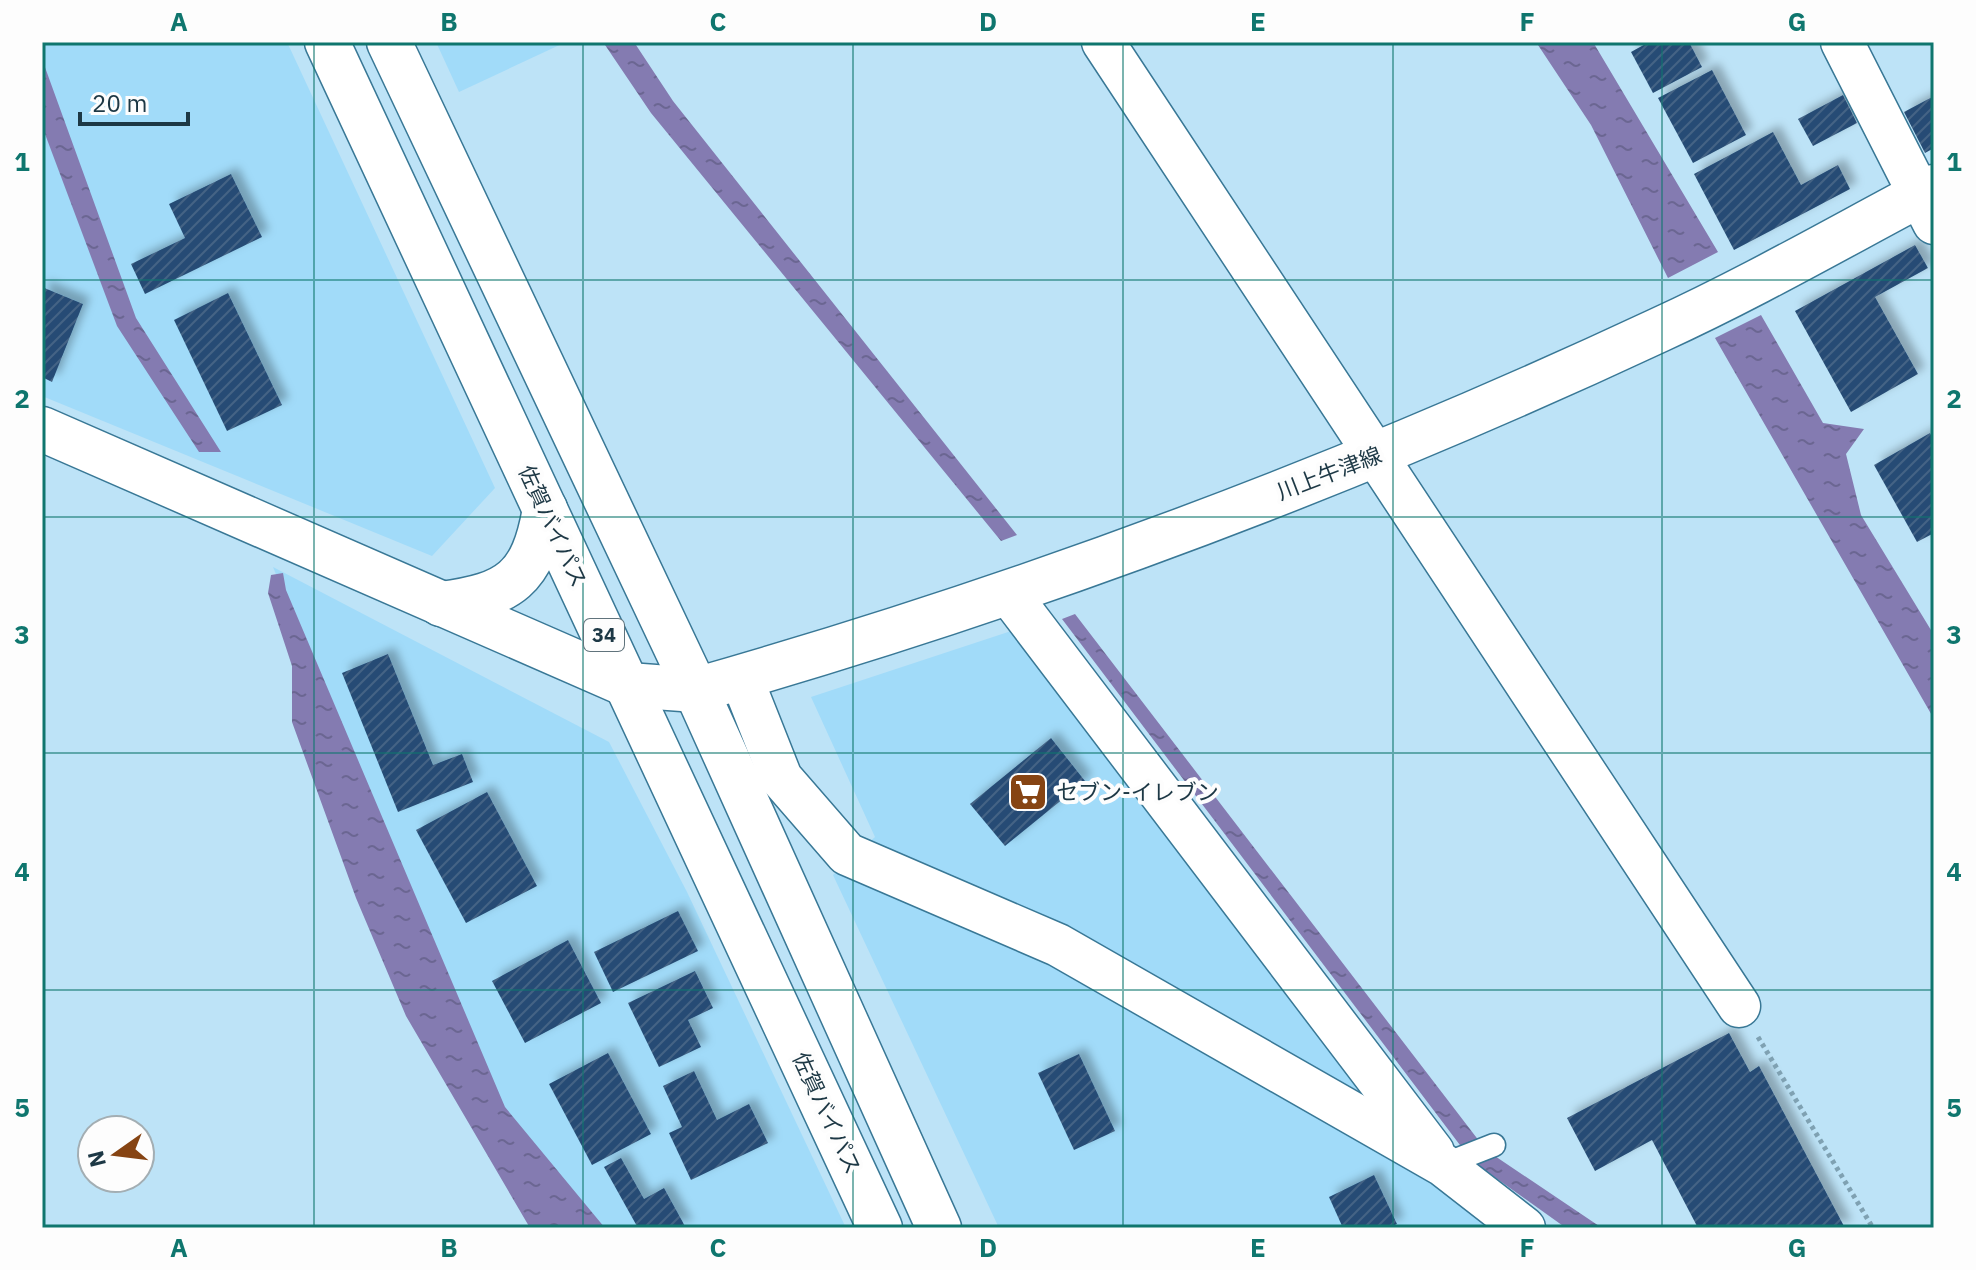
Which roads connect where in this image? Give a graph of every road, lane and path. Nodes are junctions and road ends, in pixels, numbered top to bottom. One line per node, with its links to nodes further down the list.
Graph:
1 (327, 42): 8 (main road, 佐賀バイパス / 34)
2 (389, 42): 13 (main road)
3 (1103, 42): 7 (street)
4 (1842, 42): 5 (street)
5 (1929, 202): 7 (main road, 川上牛津線)
6 (42, 429): 10 (main road)
7 (1378, 455): 9 (main road, 川上牛津線); 14 (street)
8 (545, 509): 10 (main road); 12 (main road, 佐賀バイパス / 34)
9 (1009, 594): 11 (main road, 川上牛津線); 16 (street)
10 (441, 604): 12 (main road)
11 (741, 677): 13 (main road, 川上牛津線); 16 (street)
12 (628, 685): 13 (main road); 17 (main road, 佐賀バイパス / 34)
13 (696, 690): 18 (main road)
14 (1739, 1006): 20 (path)
15 (1494, 1145): 16 (lane)
16 (1443, 1165): 19 (street)
17 (880, 1228)
18 (939, 1228)
19 (1524, 1228)
20 (1873, 1228)

